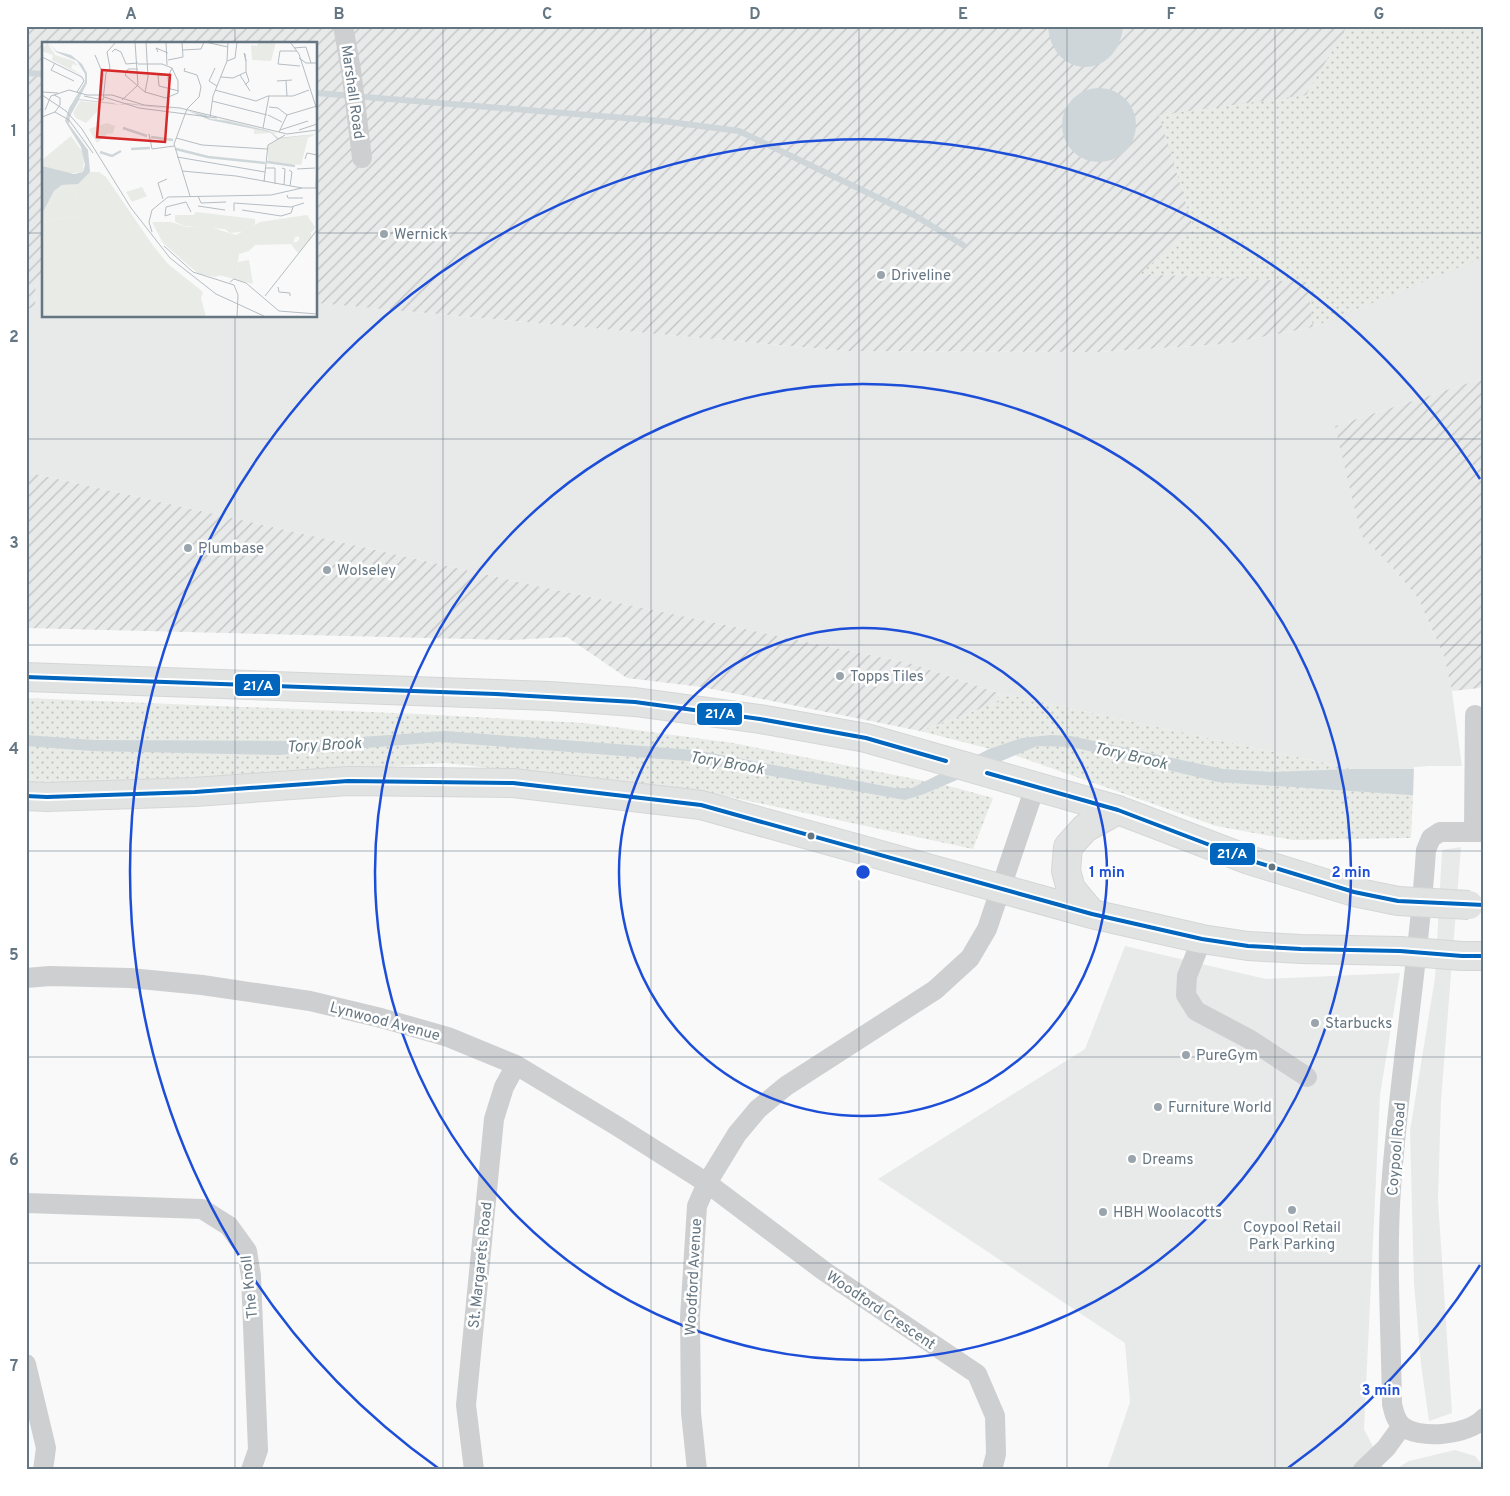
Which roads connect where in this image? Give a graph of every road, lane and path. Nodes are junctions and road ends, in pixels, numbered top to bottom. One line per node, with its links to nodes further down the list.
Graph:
1 (343, 26): 2 (street, Marshall Road)
2 (362, 158)
3 (26, 677): 5 (main road)
4 (1475, 715): 8 (street)
5 (1035, 787): 7 (main road); 9 (street, Woodford Avenue)
6 (26, 796): 9 (main road)
7 (1118, 810): 10 (main road, bridge); 11 (main road)
8 (1479, 832): 21 (street, Coypool Road)
9 (1002, 890): 11 (main road); 17 (street, Woodford Avenue)
10 (1479, 909)
11 (1092, 914): 12 (main road)
12 (1202, 939): 13 (main road, bridge); 16 (street)
13 (1473, 956)
14 (26, 978): 15 (street, Lynwood Avenue)
15 (516, 1065): 17 (street, Lynwood Avenue); 24 (street, St. Margarets Road)
16 (1306, 1077)
17 (707, 1183): 25 (street, Woodford Avenue); 26 (street, Woodford Crescent)
18 (26, 1203): 23 (street, The Knoll)
19 (26, 1364): 22 (street)
20 (1484, 1418): 21 (street)
21 (1402, 1426): 27 (street)
22 (43, 1470)
23 (251, 1470)
24 (474, 1470)
25 (697, 1470)
26 (992, 1470)
27 (1363, 1470)

